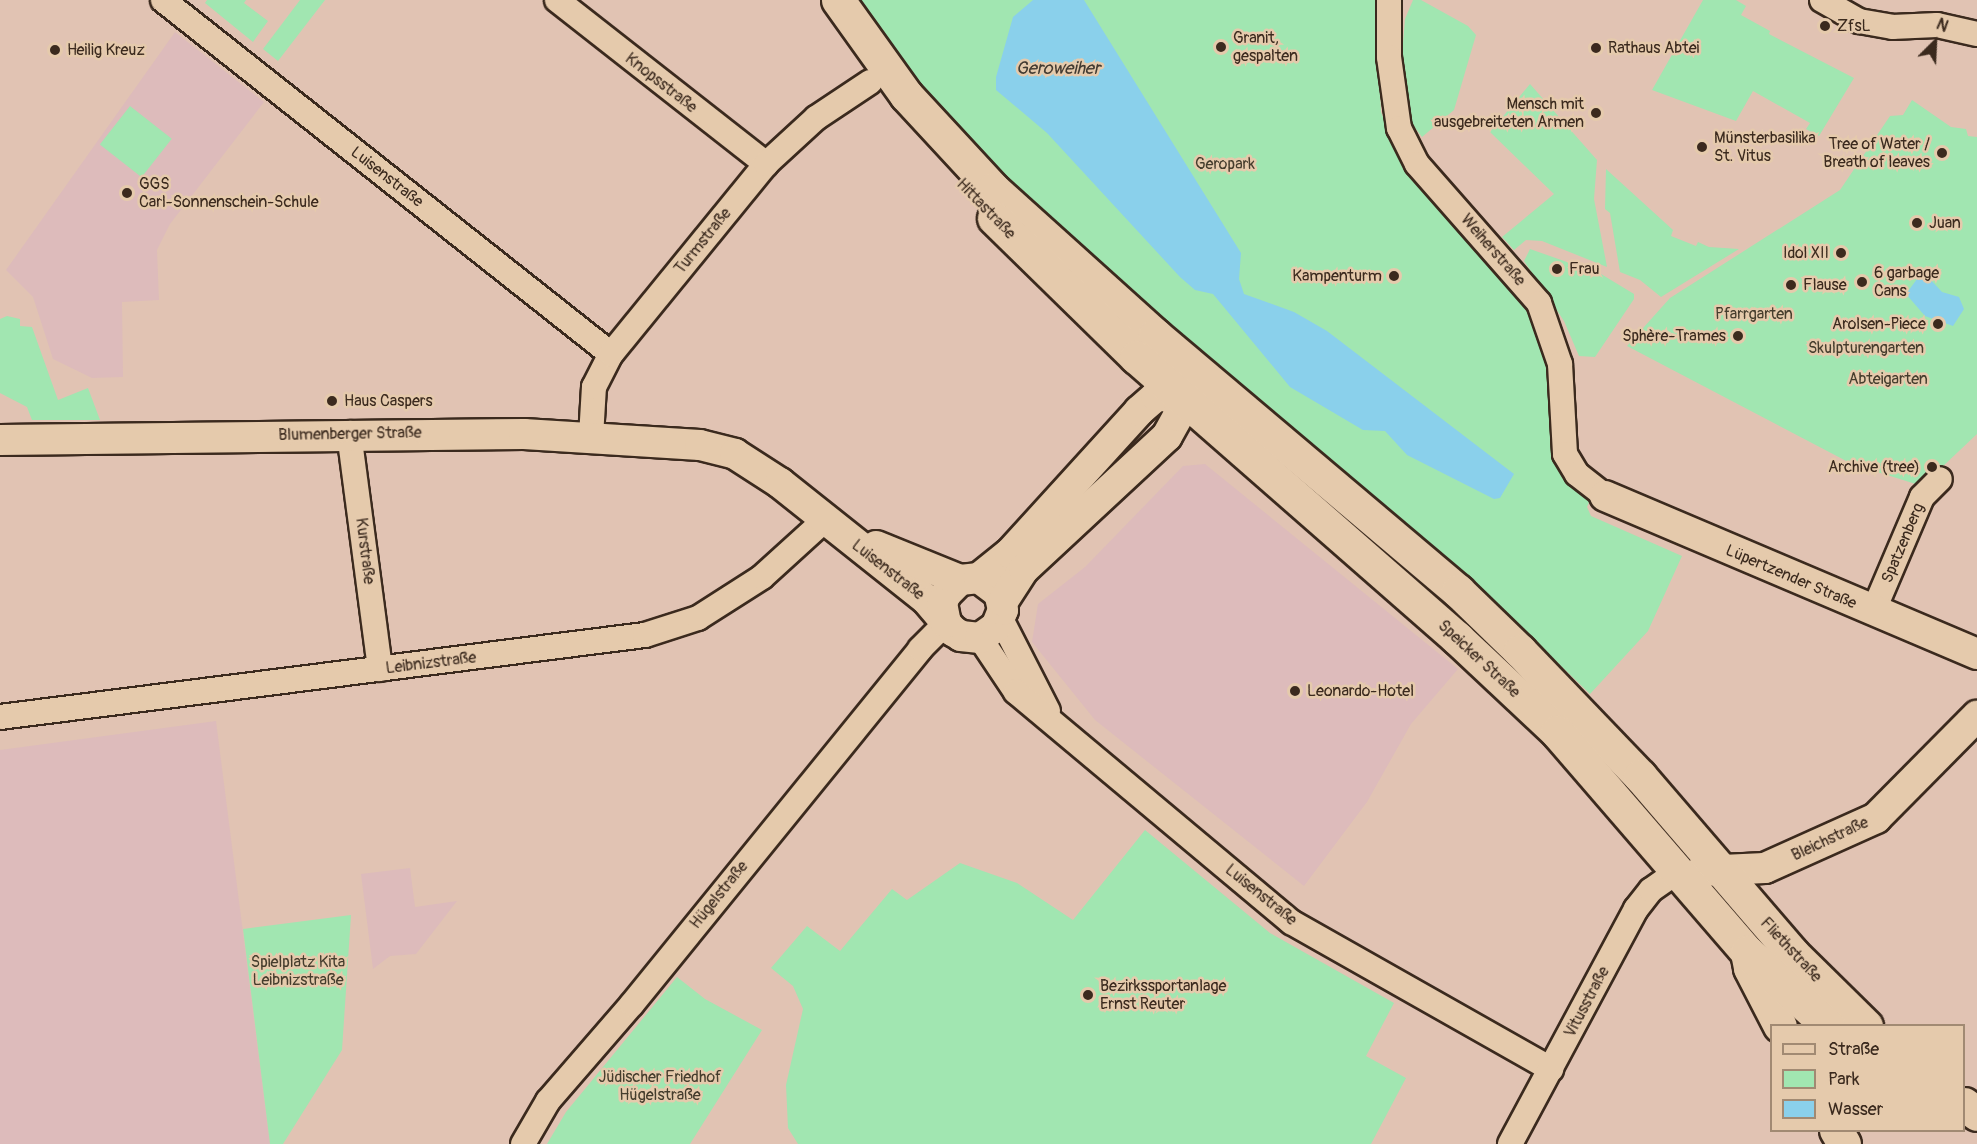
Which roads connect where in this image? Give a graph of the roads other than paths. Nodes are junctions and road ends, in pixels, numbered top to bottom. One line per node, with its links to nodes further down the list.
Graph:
1 (557, 0): 9 (street, Knopsstraße)
2 (814, 0): 8 (main road, Hittastraße)
3 (838, 0): 11 (main road, Hittastraße)
4 (1389, 0): 17 (street, Weiherstraße)
5 (1822, 0): 7 (street)
6 (174, 4): 10 (street, Luisenstraße)
7 (1977, 34)
8 (870, 82): 9 (street, Turmstraße); 11 (main road, Hittastraße)
9 (766, 164): 10 (street, Turmstraße)
10 (611, 354): 13 (street, Turmstraße)
11 (1191, 386): 19 (street); 21 (street); 27 (main road, Speicker Straße); 28 (main road, Speicker Straße)
12 (349, 433): 13 (street, Blumenberger Straße); 14 (street, Blumenberger Straße); 24 (street, Kurstraße)
13 (591, 437): 15 (street, Blumenberger Straße)
14 (0, 440)
15 (700, 445): 18 (street, Luisenstraße)
16 (1940, 479): 20 (street, Spatzenberg)
17 (1605, 496): 20 (street, Lüpertzender Straße)
18 (826, 519): 19 (street, Luisenstraße); 22 (street, Luisenstraße); 24 (street, Leibnizstraße)
19 (970, 579): 21 (street); 22 (street)
20 (1874, 612): 23 (street, Lüpertzender Straße)
21 (995, 619): 22 (street); 33 (street, Luisenstraße)
22 (946, 623): 36 (street, Hügelstraße)
23 (1977, 654)
24 (380, 669): 26 (street, Leibnizstraße)
25 (1977, 716): 27 (street, Bleichstraße)
26 (0, 717)
27 (1722, 870): 28 (street, Bleichstraße); 32 (main road, Fliethstraße)
28 (1677, 872): 29 (main road, Speicker Straße); 33 (street, Vitusstraße)
29 (1747, 952): 30 (main road); 31 (main road, Fliethstraße)
30 (1779, 1024)
31 (1826, 1024)
32 (1864, 1024)
33 (1551, 1069): 37 (street, Vitusstraße)
34 (1965, 1105): 35 (main road)
35 (1977, 1114)
36 (523, 1144)
37 (1510, 1144)

